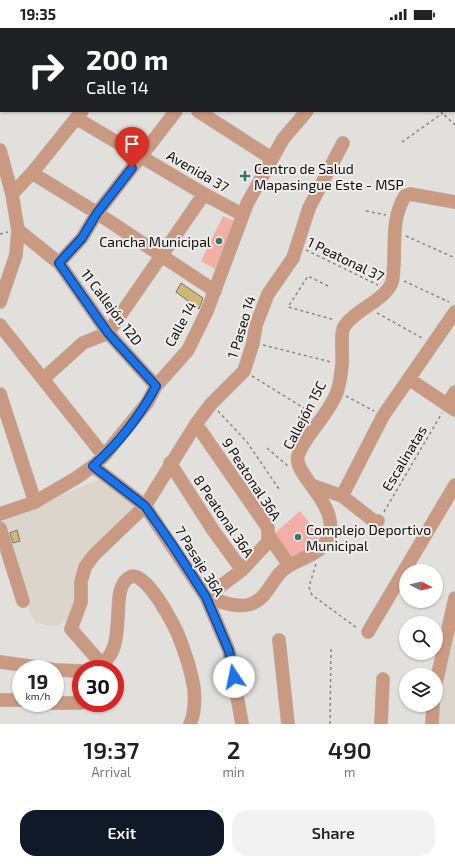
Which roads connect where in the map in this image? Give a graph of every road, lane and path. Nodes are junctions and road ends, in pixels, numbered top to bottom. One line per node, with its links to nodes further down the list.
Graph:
1 (175, 112): 10 (street)
2 (200, 112): 11 (street)
3 (306, 112): 11 (street, Calle 14)
4 (443, 113): 6 (path); 7 (path)
5 (79, 114): 10 (street, Avenida 37); 12 (street)
6 (455, 125)
7 (402, 142)
8 (343, 143): 21 (street, 1 Paseo 14)
9 (0, 150): 13 (street)
10 (141, 156): 14 (street, Avenida 37); 17 (street)
11 (271, 158): 18 (street, Calle 14)
12 (32, 173): 13 (street); 17 (street)
13 (12, 194): 20 (street)
14 (204, 194): 18 (street, Avenida 37); 22 (street)
15 (455, 202): 19 (street)
16 (366, 211): 19 (path)
17 (97, 213): 22 (street); 24 (street)
18 (243, 215): 28 (street, Calle 14)
19 (396, 224): 23 (path); 25 (street)
20 (18, 230): 24 (street, 11 Callejón 12D); 29 (street)
21 (297, 246): 27 (path, 1 Peatonal 37); 36 (street, 1 Paseo 14)
22 (161, 255): 28 (street); 35 (street)
23 (455, 258)
24 (59, 263): 35 (street, 11 Callejón 12D)
25 (393, 276): 27 (street); 30 (path)
26 (328, 286): 33 (path)
27 (387, 290): 31 (street)
28 (215, 291): 42 (street, Calle 14)
29 (0, 302)
30 (455, 305)
31 (366, 308): 33 (street); 37 (path)
32 (455, 312): 37 (street)
33 (347, 323): 38 (street, Callejón 15C)
34 (0, 325): 40 (street)
35 (108, 333): 40 (street); 42 (street, 11 Callejón 12D)
36 (253, 343): 38 (path); 39 (street, 1 Paseo 14)
37 (432, 344): 41 (street)
38 (342, 365): 43 (street, Callejón 15C)
39 (244, 371): 46 (street, 1 Paseo 14); 49 (path)
40 (43, 379): 51 (street)
41 (409, 379): 47 (street); 48 (street)
42 (156, 386): 51 (street, Calle 14)
43 (337, 392): 48 (path); 49 (street, Callejón 15C)
44 (455, 392): 47 (street)
45 (0, 394): 58 (street)
46 (211, 404): 50 (street, 1 Paseo 14); 56 (path)
47 (451, 407): 61 (path, Escalinatas)
48 (383, 416): 57 (street)
49 (322, 419): 54 (street, Callejón 15C)
50 (196, 424): 52 (street, 1 Paseo 14); 63 (street, 9 Peatonal 36A)
51 (104, 456): 53 (street, Calle 14)
52 (170, 463): 59 (street, 1 Paseo 14); 66 (street, 8 Peatonal 36A)
53 (93, 466): 58 (street, Calle 14); 59 (street, 7 Pasaje 36A)
54 (311, 485): 57 (street); 64 (street, Callejón 15C)
55 (455, 485): 70 (street)
56 (279, 489)
57 (342, 496): 61 (street)
58 (35, 502): 60 (street, Calle 14)
59 (145, 506): 67 (street, 7 Pasaje 36A); 73 (street, 1 Paseo 14)
60 (0, 514)
61 (378, 521)
62 (0, 528): 69 (street)
63 (269, 536): 65 (street); 66 (street, 9 Peatonal 36A)
64 (317, 553): 65 (street); 70 (path)
65 (289, 565): 67 (street)
66 (242, 570): 67 (street, 8 Peatonal 36A)
67 (206, 597): 83 (street, 7 Pasaje 36A)
68 (455, 598): 77 (street)
69 (23, 601)
70 (368, 632)
71 (279, 640): 84 (street)
72 (331, 648): 85 (path)
73 (94, 660)
74 (105, 660): 82 (street)
75 (0, 662): 76 (street)
76 (12, 664)
77 (439, 668)
78 (383, 679): 86 (street)
79 (0, 700): 80 (street)
80 (12, 700)
81 (433, 712): 87 (street)
82 (192, 721)
83 (242, 724)
84 (288, 724)
85 (330, 724)
86 (381, 724)
87 (432, 724)

